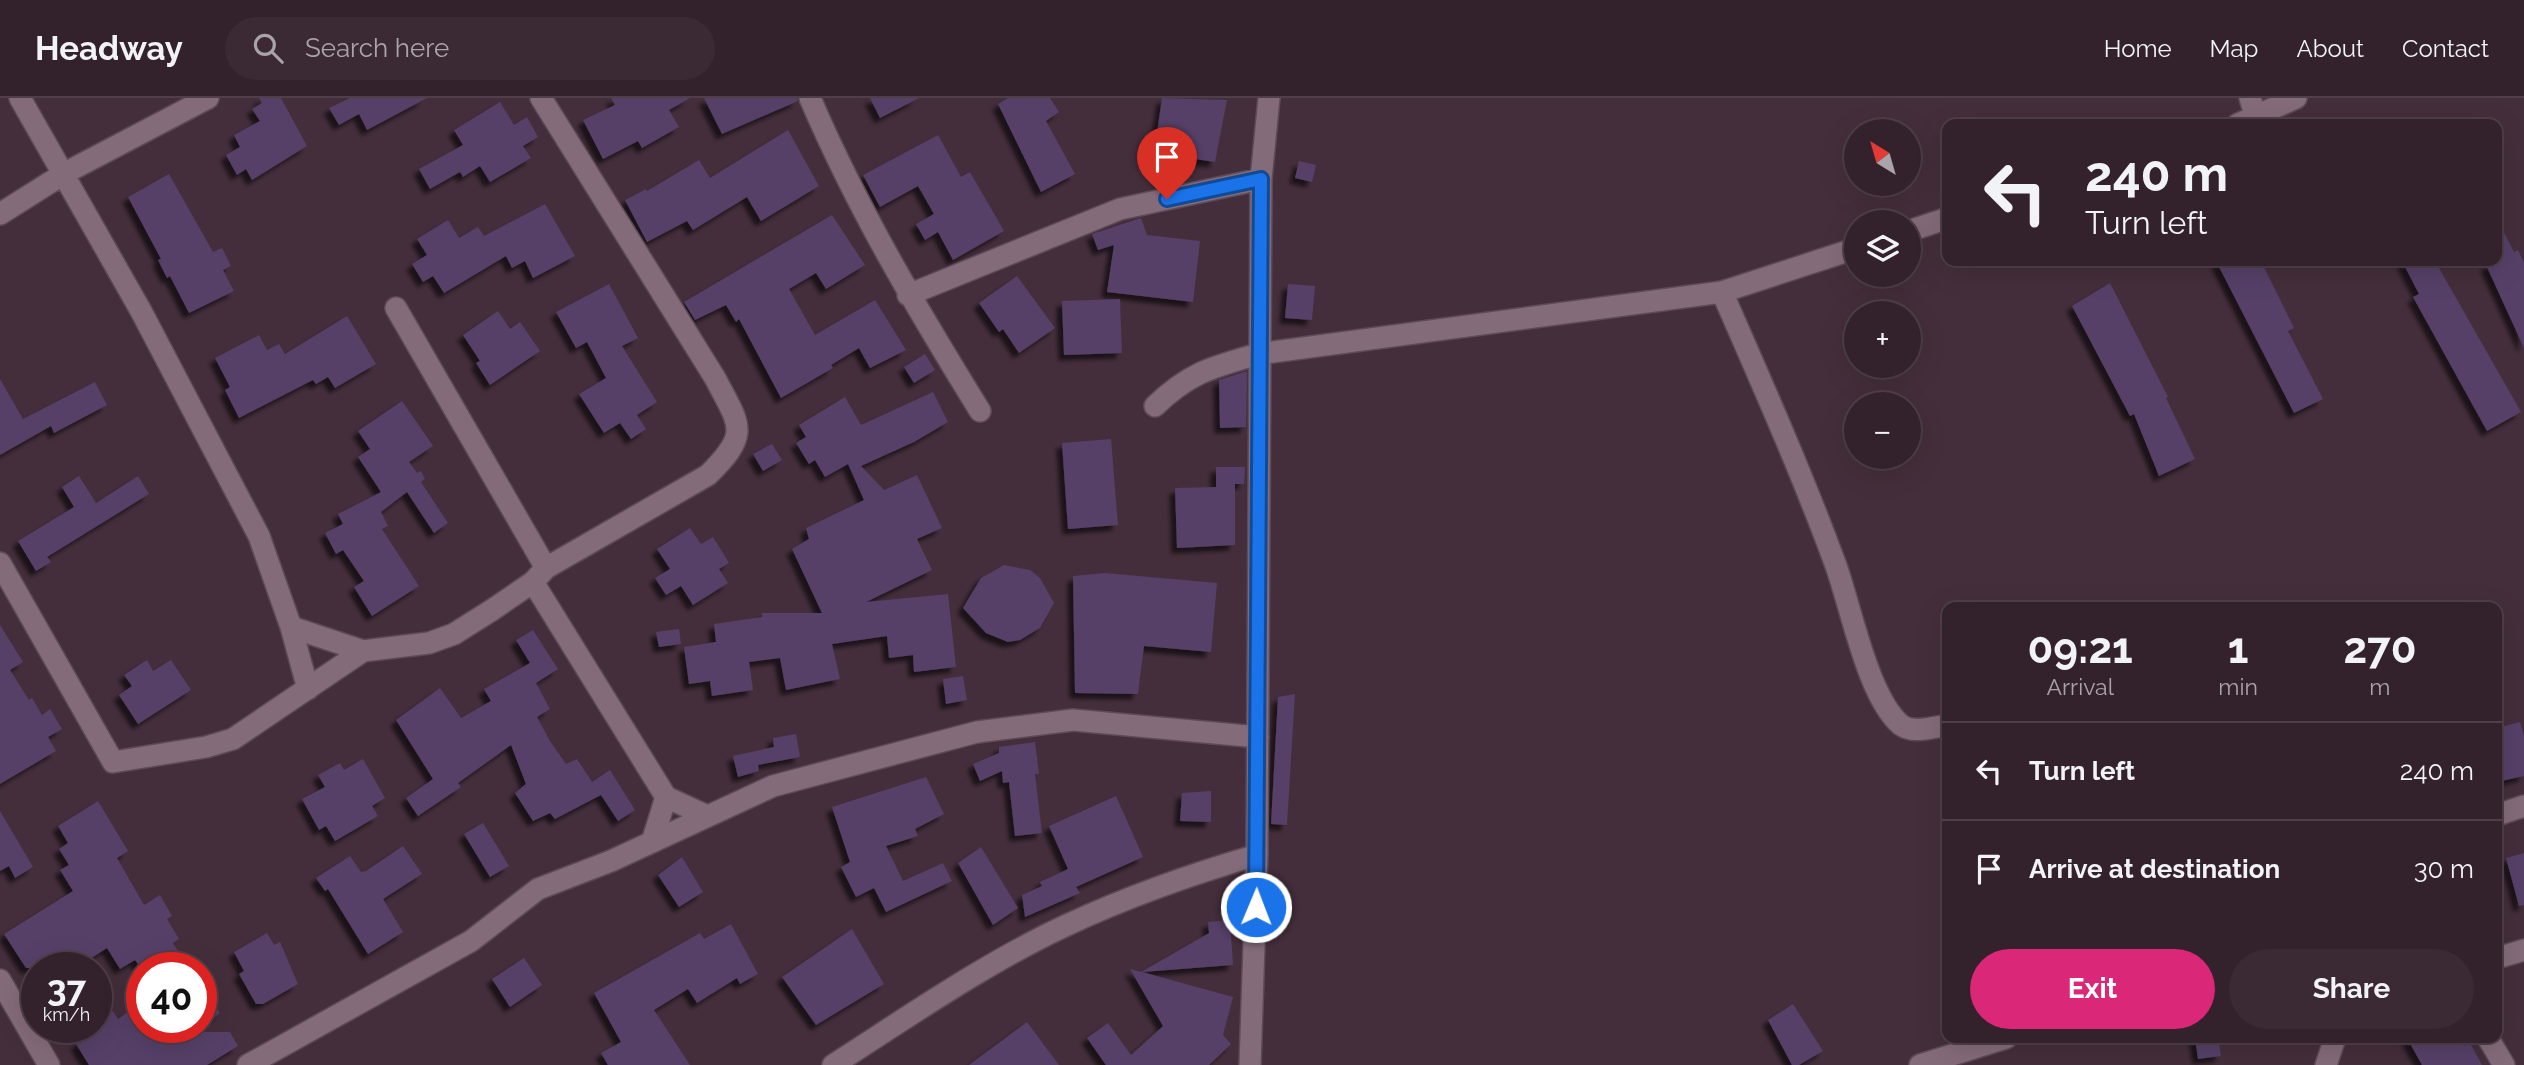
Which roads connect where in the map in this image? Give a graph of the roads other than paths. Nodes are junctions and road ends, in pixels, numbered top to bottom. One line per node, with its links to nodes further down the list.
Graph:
1 (20, 98): 8 (street)
2 (208, 98): 8 (street)
3 (541, 98): 21 (street)
4 (810, 98): 15 (street)
5 (1269, 98): 9 (street)
6 (2297, 98): 7 (street)
7 (2248, 114)
8 (65, 173): 10 (street); 22 (street)
9 (1261, 179): 15 (street); 17 (street)
10 (0, 214)
11 (1942, 220): 12 (street)
12 (1921, 227)
13 (1844, 252): 14 (street)
14 (1722, 292): 17 (street); 25 (street)
15 (908, 295): 19 (street)
16 (396, 308): 21 (street)
17 (1258, 354): 18 (street); 26 (street)
18 (1155, 406)
19 (980, 411)
20 (0, 563): 24 (street)
21 (539, 575): 23 (street); 27 (street)
22 (291, 627): 23 (street); 24 (street)
23 (363, 651): 24 (street)
24 (307, 689)
25 (1942, 726)
26 (1258, 737): 30 (street); 32 (street)
27 (666, 797): 30 (street); 31 (street)
28 (2524, 806): 29 (street)
29 (2502, 813)
30 (705, 815): 31 (street)
31 (652, 842): 42 (street)
32 (1257, 855): 43 (street); 44 (street)
33 (2524, 950): 34 (street)
34 (2502, 957)
35 (0, 980): 41 (street)
36 (1990, 1043): 45 (street)
37 (2318, 1043): 40 (street)
38 (2333, 1043): 40 (street)
39 (2491, 1043): 46 (street)
40 (2326, 1063)
41 (49, 1065)
42 (248, 1065)
43 (834, 1065)
44 (1250, 1065)
45 (1920, 1065)
46 (2504, 1065)

